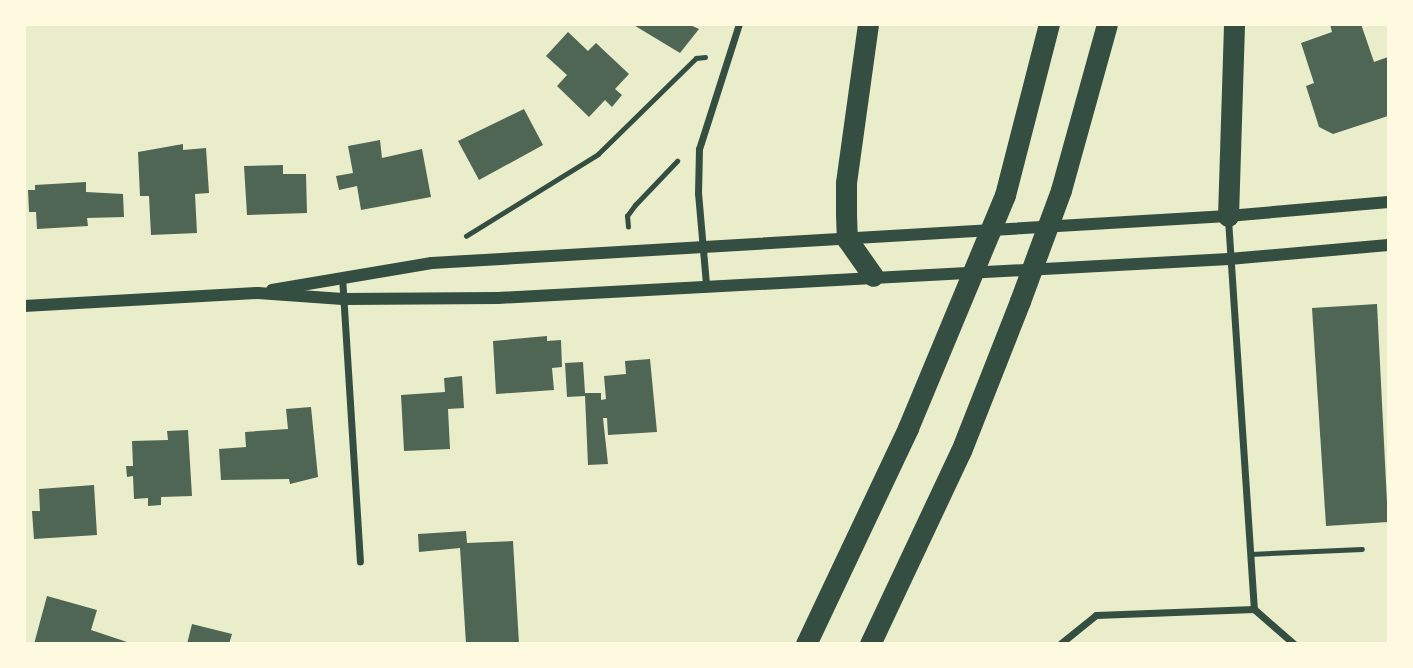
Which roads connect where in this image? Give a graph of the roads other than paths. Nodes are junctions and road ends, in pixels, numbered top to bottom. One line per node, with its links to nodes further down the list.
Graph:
1 (868, 24): 8 (highway)
2 (1049, 24): 22 (highway)
3 (1107, 24): 23 (highway)
4 (1234, 24): 7 (highway)
5 (740, 25): 10 (street)
6 (1388, 202): 7 (street)
7 (1228, 216): 8 (street); 11 (street)
8 (846, 239): 10 (street); 13 (highway)
9 (1388, 245): 11 (street)
10 (704, 247): 12 (street); 14 (street)
11 (1229, 260): 13 (street); 19 (street)
12 (342, 275): 15 (street); 16 (street)
13 (879, 276): 14 (street)
14 (706, 284): 16 (street)
15 (258, 293): 16 (street); 17 (street)
16 (344, 299): 20 (street)
17 (24, 306)
18 (1362, 549): 19 (lane)
19 (1250, 554): 21 (street)
20 (360, 561)
21 (1254, 609): 24 (street); 25 (street)
22 (806, 643)
23 (870, 643)
24 (1060, 643)
25 (1294, 643)

